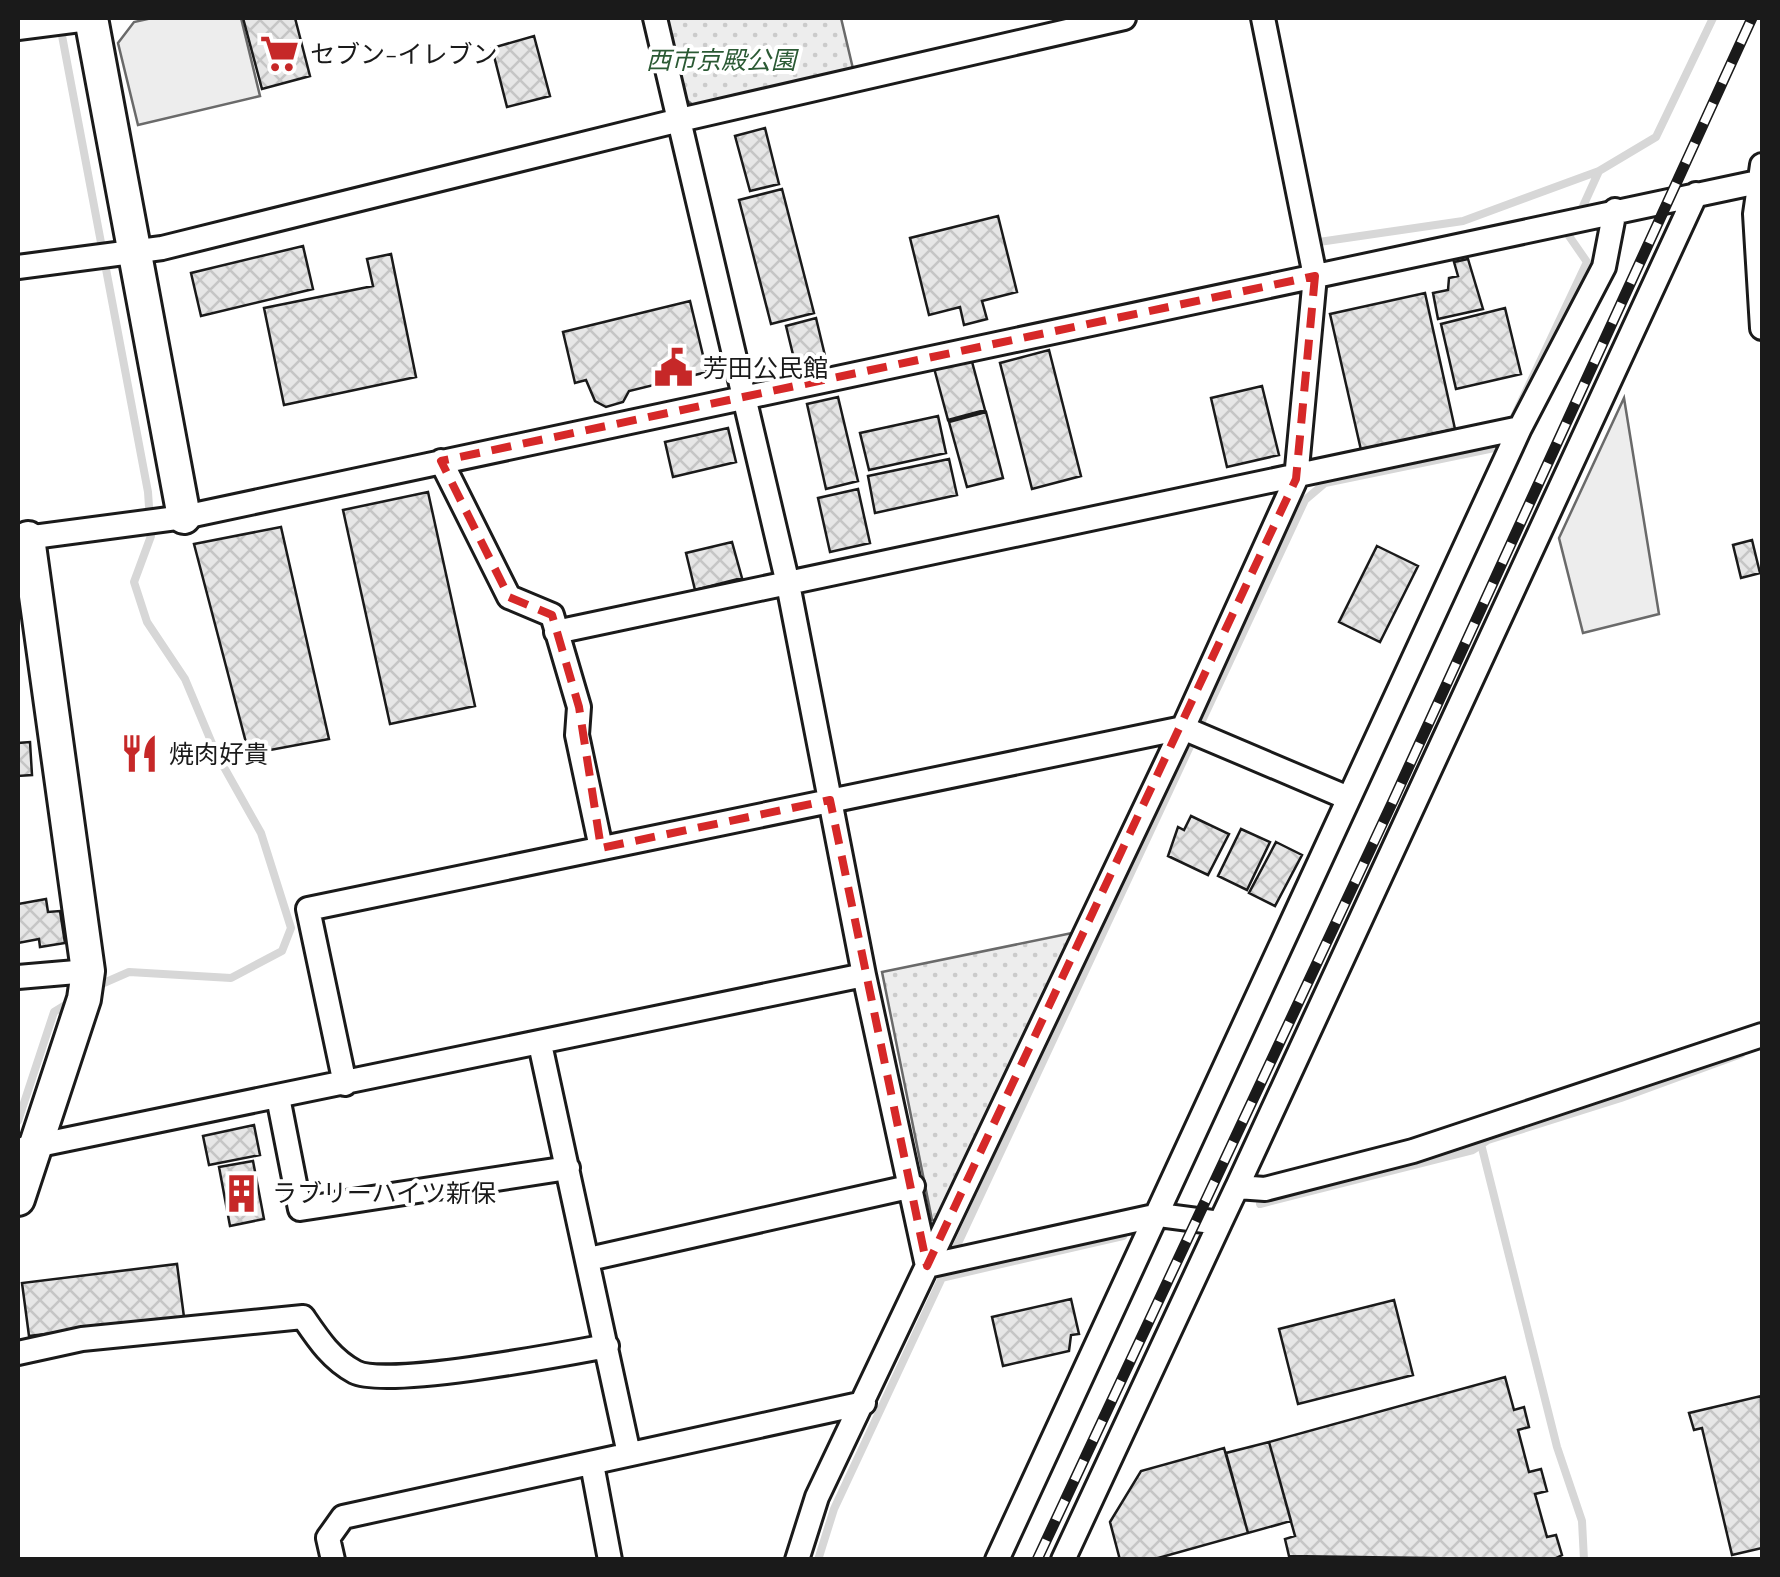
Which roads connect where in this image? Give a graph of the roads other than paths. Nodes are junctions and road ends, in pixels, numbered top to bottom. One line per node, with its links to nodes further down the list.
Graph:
1 (655, 18): 6 (street)
2 (1124, 18): 6 (street)
3 (1263, 18): 12 (street)
4 (80, 20): 5 (street); 10 (street)
5 (18, 28)
6 (680, 120): 10 (street); 15 (street)
7 (1760, 173): 8 (street); 13 (street)
8 (1696, 194): 9 (street); 37 (street)
9 (1615, 210): 12 (street); 16 (street)
10 (115, 256): 11 (street); 19 (street)
11 (18, 267)
12 (1315, 276): 15 (street); 18 (street)
13 (1762, 318): 14 (street)
14 (1762, 328)
15 (743, 396): 17 (street); 21 (street)
16 (1511, 430): 18 (street); 24 (street)
17 (441, 461): 19 (street); 22 (street)
18 (1296, 479): 21 (street); 23 (street)
19 (161, 520): 20 (street)
20 (22, 538): 29 (street)
21 (788, 584): 22 (street); 25 (street)
22 (556, 632): 26 (street)
23 (1193, 732): 24 (street); 25 (street); 42 (street)
24 (1348, 798): 39 (street)
25 (830, 800): 26 (street); 27 (street)
26 (601, 848): 32 (street)
27 (864, 975): 31 (street); 36 (street)
28 (18, 977): 29 (street)
29 (86, 985): 34 (street)
30 (1762, 1034): 37 (street)
31 (540, 1044): 32 (street); 35 (street)
32 (345, 1084): 33 (street)
33 (278, 1097): 34 (street); 35 (street)
34 (26, 1148): 38 (street)
35 (568, 1168): 41 (street)
36 (913, 1186): 41 (street); 42 (street)
37 (1237, 1187): 40 (street)
38 (18, 1199)
39 (1159, 1215): 40 (street); 42 (street); 51 (street)
40 (1220, 1223): 52 (street)
41 (589, 1259): 43 (street)
42 (943, 1262): 45 (street)
43 (606, 1346): 44 (street); 46 (street)
44 (18, 1353)
45 (864, 1404): 46 (street); 50 (street)
46 (629, 1454): 47 (street)
47 (592, 1464): 48 (street); 49 (street)
48 (333, 1560)
49 (610, 1560)
50 (797, 1560)
51 (997, 1560)
52 (1063, 1560)

